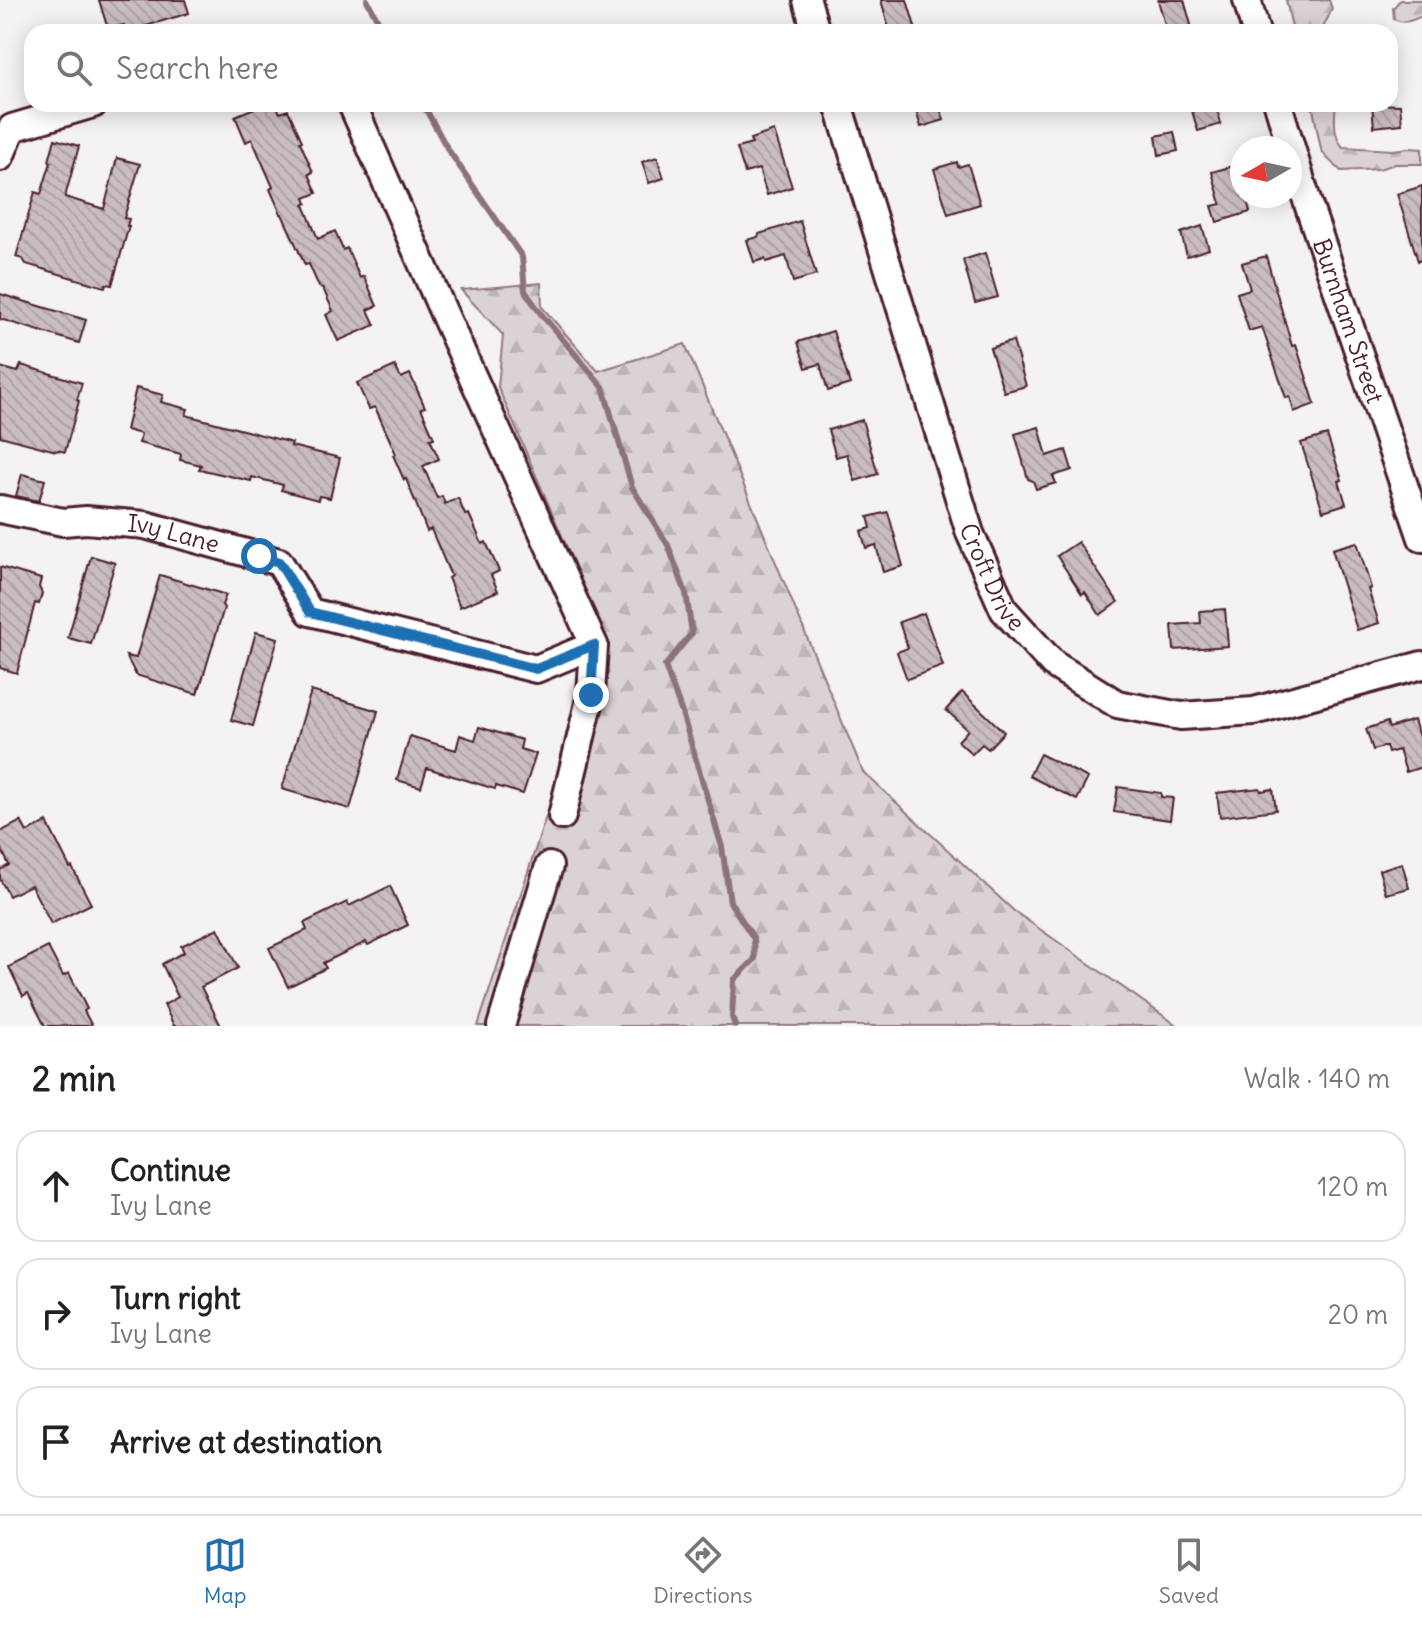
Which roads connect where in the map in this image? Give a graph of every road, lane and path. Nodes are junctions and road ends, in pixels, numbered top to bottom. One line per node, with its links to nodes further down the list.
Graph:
1 (807, 0): 3 (street)
2 (1247, 0): 4 (street)
3 (814, 24)
4 (1254, 24)
5 (66, 112): 9 (street)
6 (356, 112): 12 (street)
7 (840, 112): 13 (street, Croft Drive)
8 (1280, 112): 11 (street, Burnham Street)
9 (0, 157)
10 (0, 509): 12 (street, Ivy Lane)
11 (1422, 538)
12 (594, 645): 14 (street)
13 (1422, 665)
14 (562, 816)
15 (549, 866): 16 (street)
16 (501, 1026)

